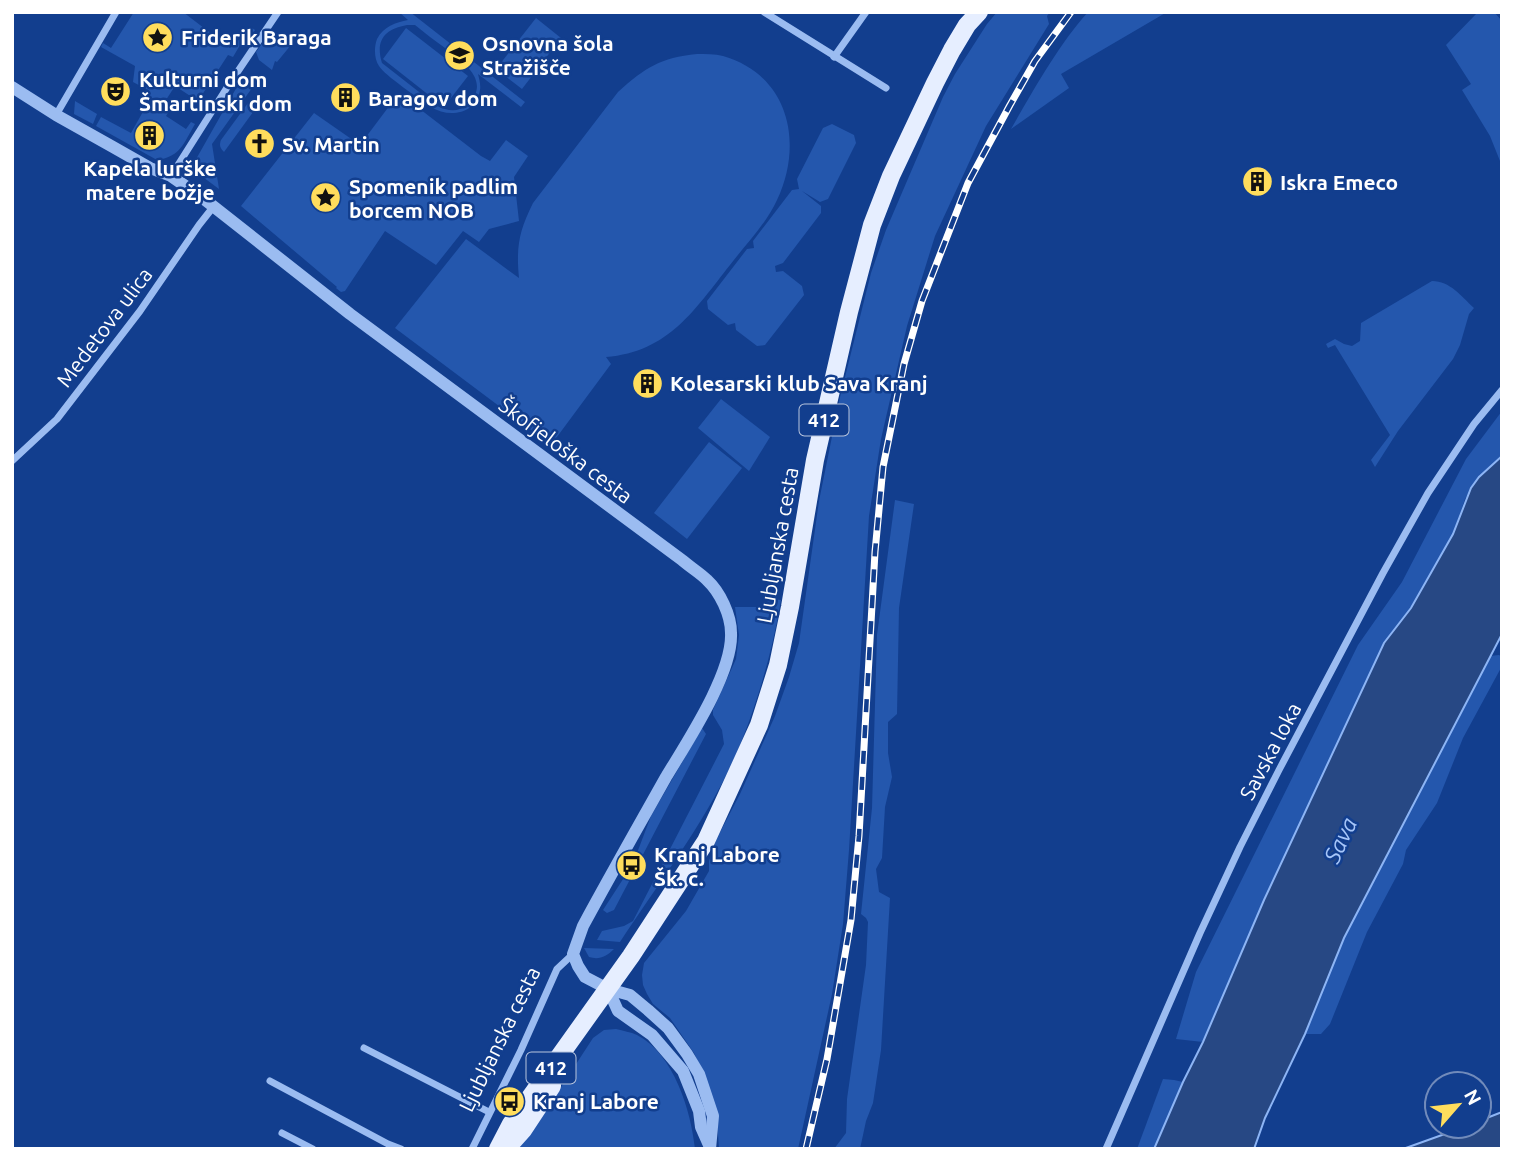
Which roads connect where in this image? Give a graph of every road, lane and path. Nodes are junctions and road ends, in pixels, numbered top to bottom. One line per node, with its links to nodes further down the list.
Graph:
1 (116, 12): 9 (street)
2 (278, 12): 10 (street)
3 (764, 12): 6 (street)
4 (866, 12): 6 (street)
5 (979, 12): 15 (main road, Ljubljanska cesta / 412)
6 (834, 57): 8 (street)
7 (12, 87): 9 (street, Škofjeloška cesta)
8 (886, 88)
9 (56, 115): 10 (street, Škofjeloška cesta)
10 (171, 176): 11 (street, Škofjeloška cesta)
11 (214, 206): 13 (street, Medetova ulica); 14 (street, Škofjeloška cesta)
12 (1502, 390): 26 (street, Savska loka)
13 (12, 461)
14 (573, 954): 15 (street); 18 (street, Ljubljanska cesta)
15 (608, 989): 23 (main road, Ljubljanska cesta / 412); 24 (main road, Ljubljanska cesta / 412); 25 (street); 25 (street)
16 (364, 1048): 18 (street)
17 (270, 1082): 21 (street)
18 (489, 1112): 22 (street, Ljubljanska cesta)
19 (282, 1133): 20 (street)
20 (313, 1149)
21 (401, 1149)
22 (472, 1149)
23 (498, 1149)
24 (506, 1149)
25 (710, 1149)
26 (1106, 1149)

